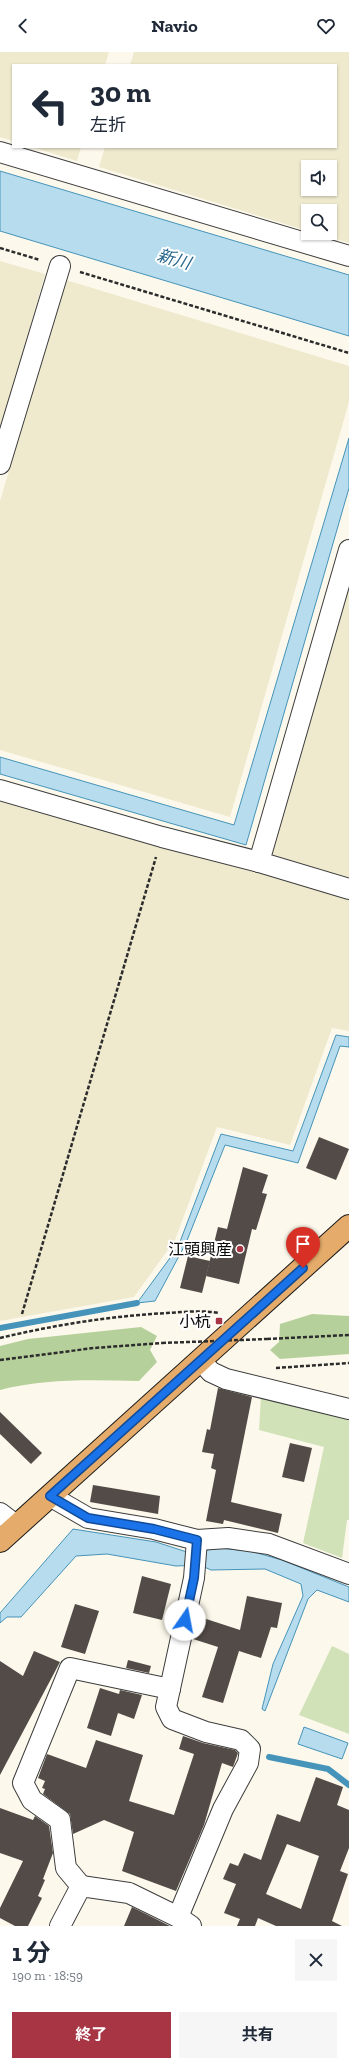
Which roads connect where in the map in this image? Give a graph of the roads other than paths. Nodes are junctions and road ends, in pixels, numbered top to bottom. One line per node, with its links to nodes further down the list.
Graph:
1 (0, 152): 2 (street)
2 (349, 256)
3 (60, 266): 4 (street)
4 (0, 464)
5 (349, 550): 7 (street)
6 (0, 790): 7 (street)
7 (259, 862): 8 (street)
8 (349, 889)
9 (349, 1226): 10 (highway)
10 (200, 1360): 11 (street); 12 (highway)
11 (349, 1409)
12 (50, 1496): 13 (highway); 14 (street)
13 (8, 1519): 15 (highway)
14 (197, 1540): 16 (street); 17 (street)
15 (0, 1541)
16 (349, 1574)
17 (170, 1689): 18 (street); 19 (street)
18 (81, 1886): 19 (street); 20 (street)
19 (186, 1923)
20 (60, 1926)

